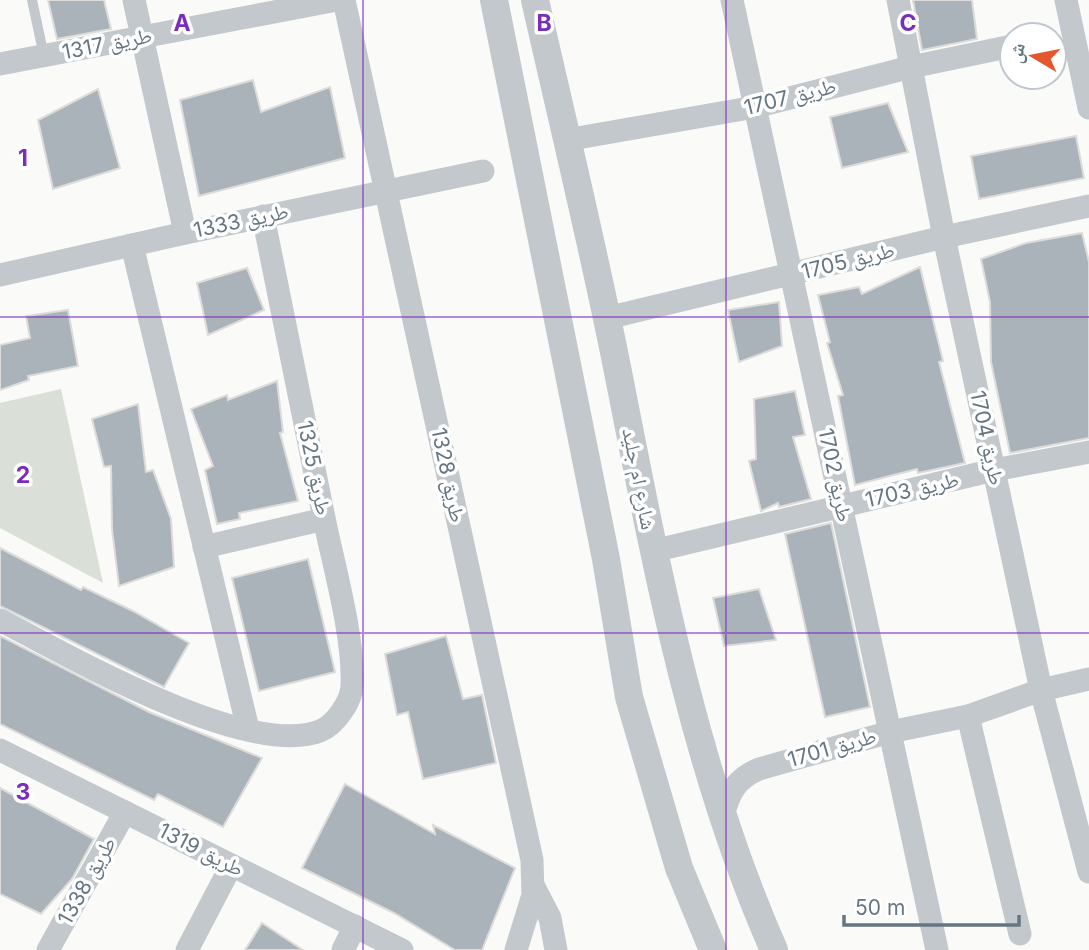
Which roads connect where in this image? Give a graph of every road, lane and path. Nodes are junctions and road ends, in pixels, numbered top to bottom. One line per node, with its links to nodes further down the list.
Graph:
1 (33, 0): 13 (lane)
2 (134, 0): 11 (street)
3 (337, 0): 11 (street, طريق 1317)
4 (344, 0): 20 (street, طريق 1328)
5 (494, 0): 55 (street)
6 (535, 0): 18 (street, شارع ام جليد)
7 (732, 0): 16 (street, طريق 1702)
8 (898, 0): 15 (street, طريق 1704)
9 (1066, 0): 10 (street)
10 (1072, 34): 17 (street)
11 (142, 37): 13 (street, طريق 1317); 23 (street)
12 (998, 49): 15 (street, طريق 1707)
13 (44, 56): 14 (street, طريق 1317)
14 (0, 64)
15 (911, 67): 16 (street, طريق 1707); 24 (street, طريق 1704)
16 (755, 107): 18 (street, طريق 1707); 27 (street, طريق 1702)
17 (1089, 108)
18 (566, 140): 28 (street, شارع ام جليد)
19 (484, 171): 20 (street, طريق 1333)
20 (385, 190): 22 (street, طريق 1333); 46 (street, طريق 1328)
21 (1089, 206): 24 (street, طريق 1705)
22 (262, 216): 23 (street, طريق 1333); 32 (street, طريق 1325)
23 (185, 233): 25 (street, طريق 1333)
24 (944, 237): 27 (street, طريق 1705); 30 (street, طريق 1704)
25 (132, 245): 26 (street, طريق 1333); 33 (street)
26 (0, 275)
27 (793, 275): 28 (street, طريق 1705); 31 (street, طريق 1702)
28 (607, 318): 34 (street, شارع ام جليد)
29 (1089, 452): 30 (street, طريق 1703)
30 (994, 470): 31 (street, طريق 1703); 37 (street, طريق 1704)
31 (842, 506): 34 (street, طريق 1703); 40 (street, طريق 1702)
32 (324, 519): 33 (street); 39 (street, طريق 1325)
33 (204, 547): 39 (street)
34 (653, 551): 43 (street, شارع ام جليد)
35 (0, 620): 39 (street)
36 (1089, 679): 37 (street, طريق 1701)
37 (1041, 690): 38 (street, طريق 1701); 45 (street, طريق 1704)
38 (968, 716): 40 (street, طريق 1701); 48 (street)
39 (248, 729)
40 (890, 732): 43 (street, طريق 1701); 57 (street, طريق 1702)
41 (0, 750): 42 (street, طريق 1319)
42 (125, 812): 44 (street, طريق 1319); 49 (street, طريق 1338)
43 (723, 816): 56 (street, شارع ام جليد)
44 (231, 866): 47 (street, طريق 1319); 50 (street)
45 (1089, 872)
46 (533, 885): 53 (street, طريق 1328); 54 (street)
47 (355, 926): 51 (street); 52 (street, طريق 1319)
48 (1020, 934)
49 (48, 950)
50 (187, 950)
51 (343, 950)
52 (402, 950)
53 (516, 950)
54 (556, 950)
55 (713, 950)
56 (774, 950)
57 (937, 950)

